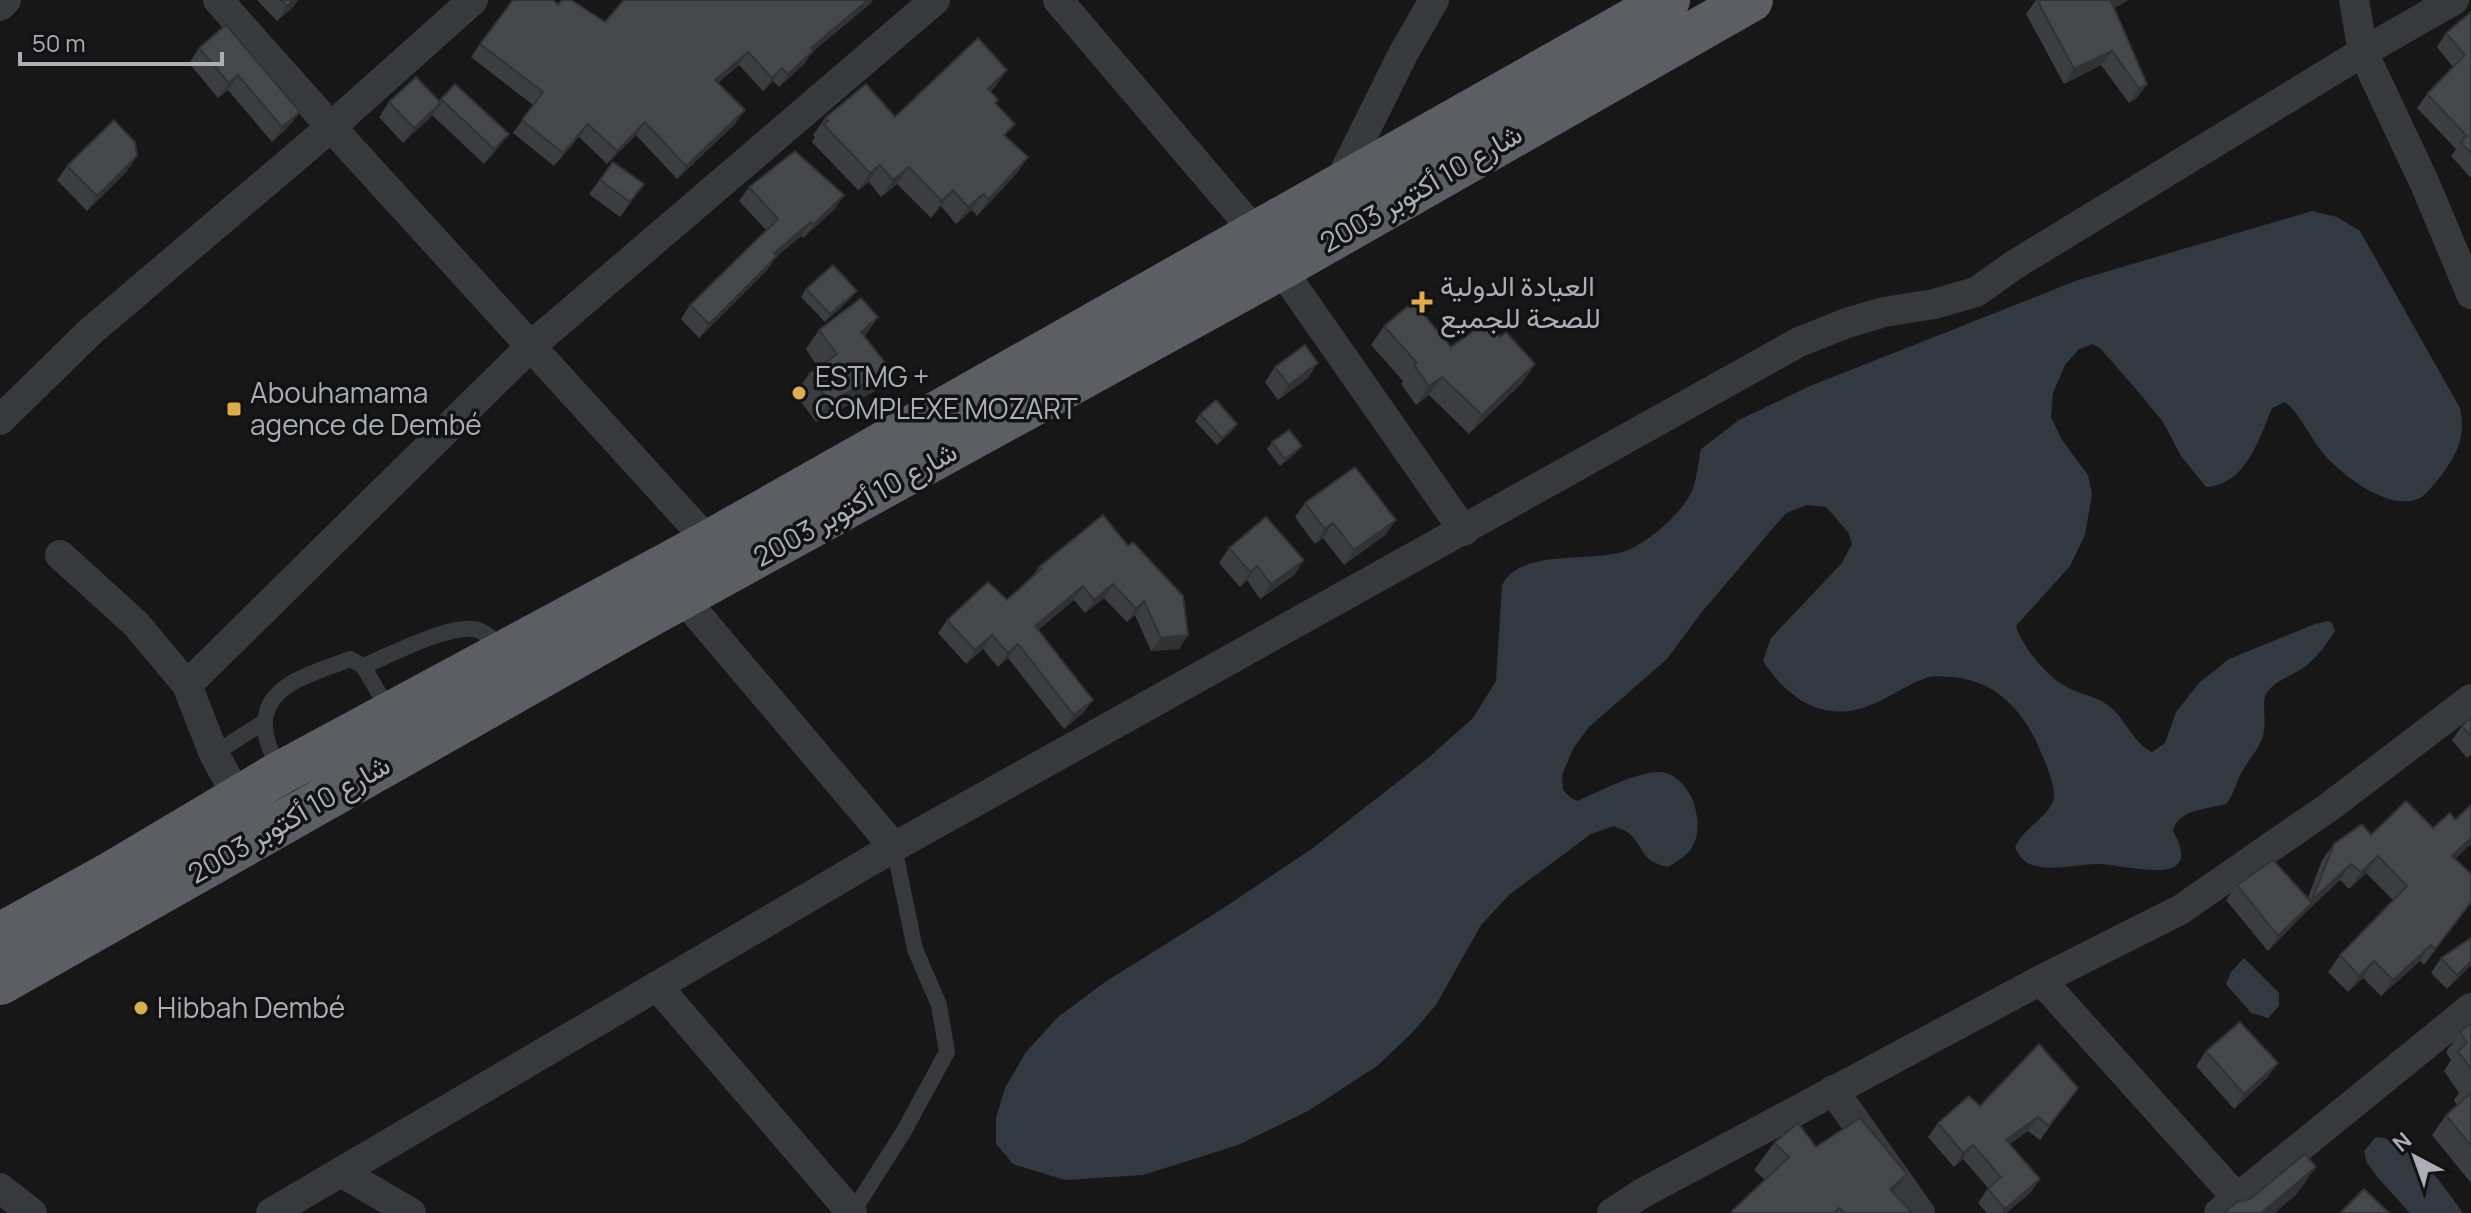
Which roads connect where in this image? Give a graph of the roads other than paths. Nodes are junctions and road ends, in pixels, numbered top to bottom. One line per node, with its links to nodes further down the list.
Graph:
1 (6, 0): 11 (street)
2 (218, 0): 13 (street)
3 (473, 0): 13 (street)
4 (935, 0): 18 (street)
5 (1058, 0): 15 (street)
6 (1434, 0): 14 (street)
7 (1668, 0): 14 (highway, شارع 10 أكتوبر 2003)
8 (1751, 0): 16 (highway, شارع 10 أكتوبر 2003)
9 (2354, 0): 12 (street)
10 (2454, 0): 12 (street)
11 (0, 6)
12 (2363, 52): 17 (street); 20 (street)
13 (331, 127): 18 (street); 19 (street)
14 (1337, 187): 15 (highway, شارع 10 أكتوبر 2003)
15 (1256, 233): 16 (street); 21 (highway, شارع 10 أكتوبر 2003)
16 (1279, 269): 20 (street); 23 (highway, شارع 10 أكتوبر 2003)
17 (2471, 294)
18 (531, 346): 21 (street); 26 (street)
19 (0, 420)
20 (1464, 531): 34 (street)
21 (709, 542): 24 (highway, شارع 10 أكتوبر 2003)
22 (60, 555): 26 (street)
23 (683, 598): 33 (highway, شارع 10 أكتوبر 2003); 34 (street)
24 (507, 652): 25 (lane); 28 (highway, شارع 10 أكتوبر 2003)
25 (363, 666): 28 (lane); 29 (lane)
26 (187, 685): 30 (street)
27 (2471, 699): 36 (street)
28 (391, 714): 31 (highway, شارع 10 أكتوبر 2003)
29 (264, 722): 30 (lane); 31 (lane)
30 (214, 754): 32 (street)
31 (280, 773): 32 (highway, شارع 10 أكتوبر 2003)
32 (238, 798): 33 (street); 35 (highway, شارع 10 أكتوبر 2003)
33 (259, 836): 37 (highway, شارع 10 أكتوبر 2003)
34 (894, 847): 38 (street); 47 (lane)
35 (0, 935)
36 (2041, 980): 40 (street); 43 (street)
37 (0, 983)
38 (657, 986): 41 (street); 47 (street)
39 (2471, 1008): 43 (street)
40 (1833, 1090): 48 (street); 49 (street)
41 (341, 1172): 45 (street); 46 (street)
42 (0, 1188): 44 (street)
43 (2228, 1206)
44 (32, 1213)
45 (271, 1213)
46 (411, 1213)
47 (852, 1213)
48 (1612, 1213)
49 (1920, 1213)

